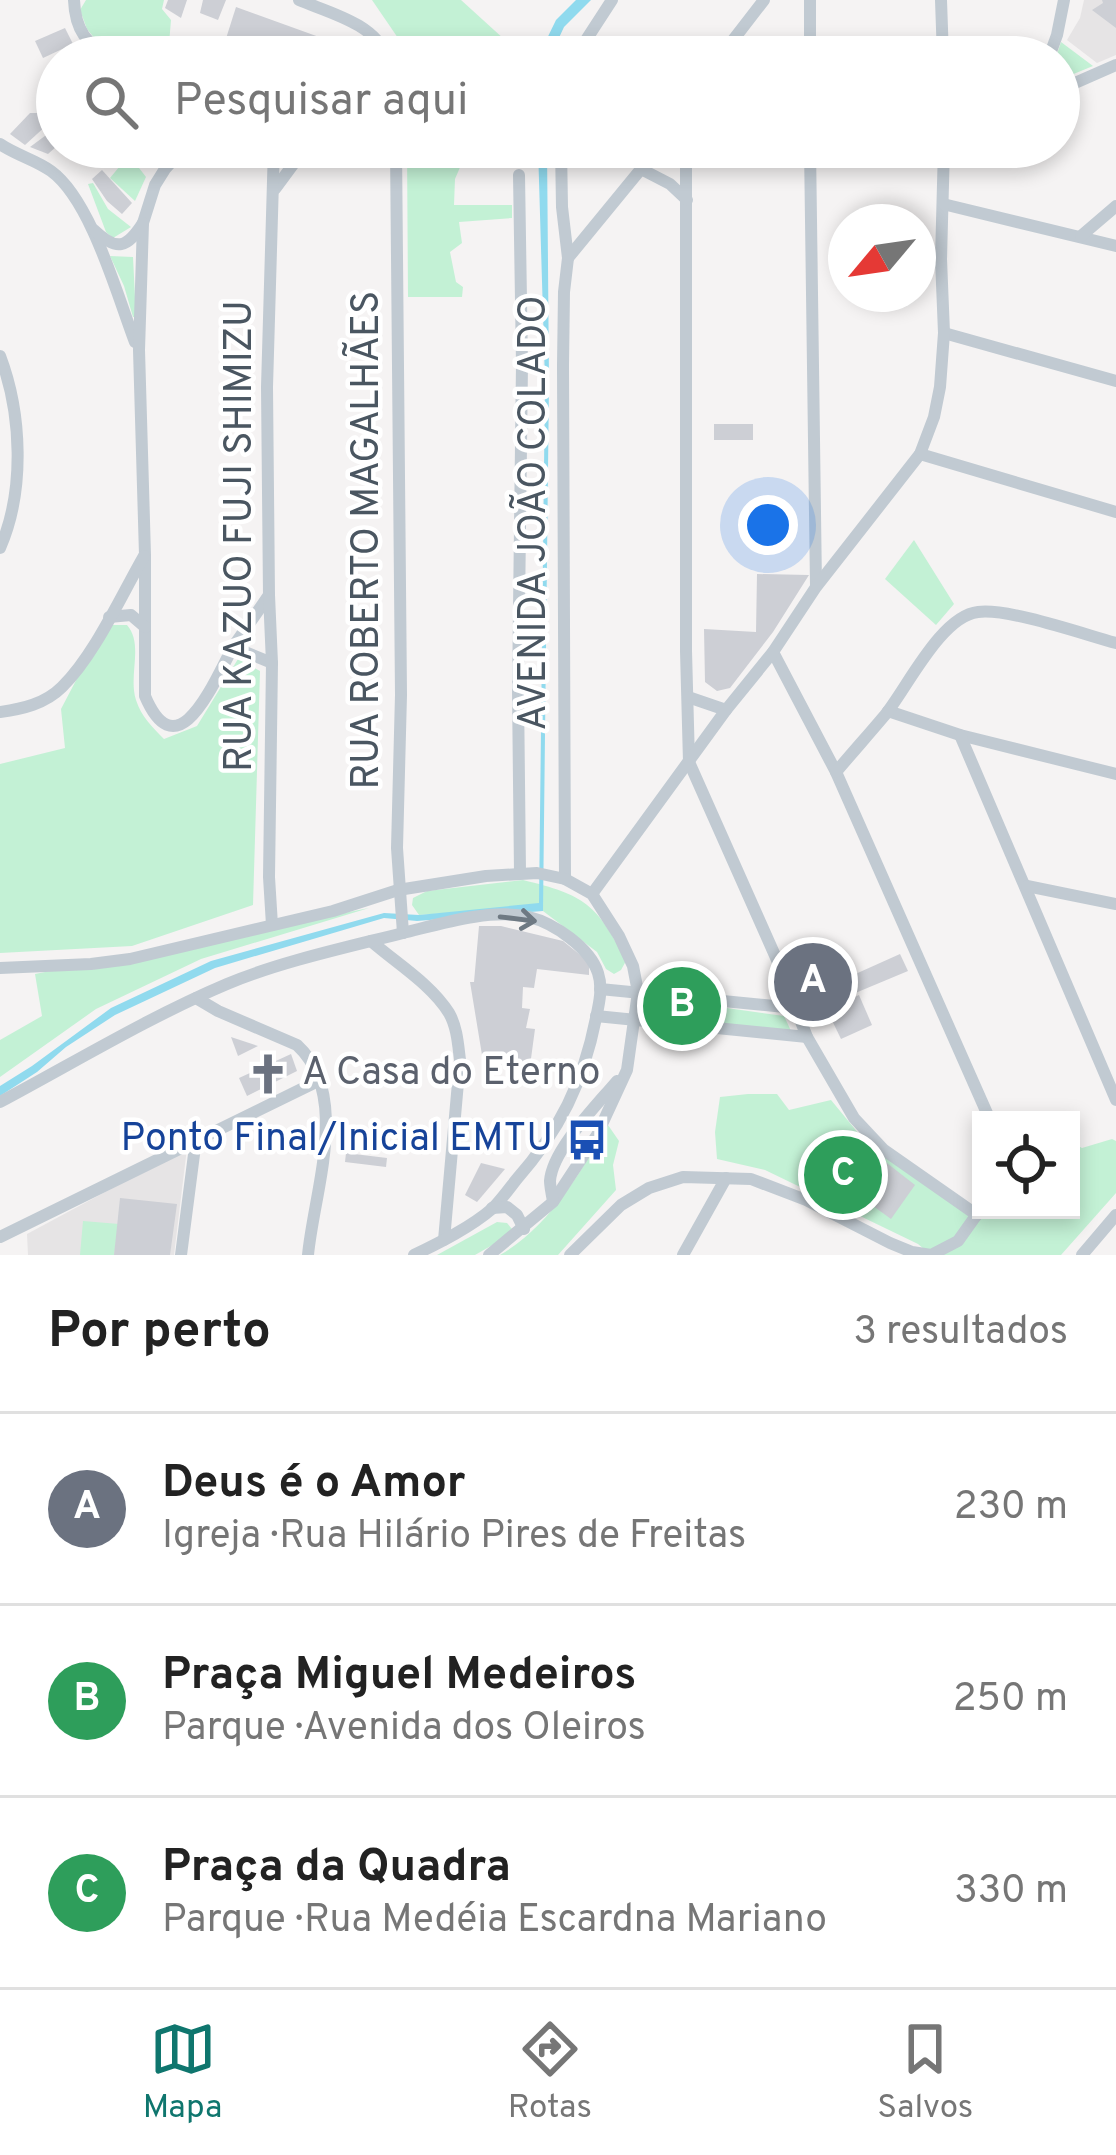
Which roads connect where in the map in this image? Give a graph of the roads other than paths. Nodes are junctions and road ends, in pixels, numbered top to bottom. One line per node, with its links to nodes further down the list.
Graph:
1 (74, 0): 8 (street)
2 (299, 0): 9 (street)
3 (612, 0): 10 (street)
4 (764, 0): 11 (street)
5 (810, 0): 12 (street)
6 (941, 0): 13 (street)
7 (1064, 0): 14 (street)
8 (83, 36)
9 (366, 36)
10 (588, 36)
11 (736, 36)
12 (810, 36)
13 (942, 36)
14 (1057, 36)
15 (1116, 65): 16 (street)
16 (1080, 81)
17 (0, 144): 18 (street)
18 (36, 162)
19 (47, 168): 35 (street)
20 (168, 168): 34 (street)
21 (274, 168): 30 (street, RUA KAZUO FUJI SHIMIZU)
22 (290, 168): 30 (street)
23 (396, 168): 66 (street, RUA ROBERTO MAGALHÃES)
24 (561, 168): 38 (street, AVENIDA JOÃO COLADO)
25 (687, 168): 31 (street)
26 (810, 168): 47 (street)
27 (944, 168): 32 (street)
28 (641, 169): 31 (street); 38 (street)
29 (519, 175): 63 (street, AVENIDA JOÃO COLADO)
30 (274, 190): 48 (street, RUA KAZUO FUJI SHIMIZU)
31 (688, 201): 55 (street)
32 (944, 204): 36 (street); 39 (street)
33 (1116, 206): 36 (street)
34 (143, 223): 35 (street); 40 (street)
35 (89, 225): 40 (street)
36 (1081, 236): 37 (street)
37 (1116, 246)
38 (568, 258): 64 (street, AVENIDA JOÃO COLADO)
39 (944, 333): 42 (street); 43 (street)
40 (139, 350): 46 (street)
41 (0, 356): 45 (street)
42 (1116, 381)
43 (920, 454): 44 (street); 47 (street)
44 (1116, 512)
45 (0, 548)
46 (145, 555): 49 (street); 50 (street)
47 (816, 587): 53 (street)
48 (268, 595): 52 (street); 54 (street, RUA KAZUO FUJI SHIMIZU)
49 (109, 617): 50 (street); 58 (street)
50 (145, 627): 52 (street)
51 (1116, 643): 57 (street)
52 (233, 647): 54 (street)
53 (773, 652): 56 (street); 61 (street)
54 (272, 663): 69 (street, RUA KAZUO FUJI SHIMIZU)
55 (688, 697): 56 (street); 60 (street)
56 (726, 710): 60 (street)
57 (888, 711): 59 (street); 61 (street)
58 (0, 712)
59 (960, 735): 62 (street); 65 (street)
60 (689, 762): 67 (street); 77 (street)
61 (836, 772): 85 (street)
62 (1116, 774)
63 (520, 873): 64 (street); 66 (street)
64 (565, 879): 67 (street)
65 (1027, 886): 68 (street); 83 (street)
66 (398, 890): 69 (street); 70 (street, RUA ROBERTO MAGALHÃES)
67 (592, 895): 75 (street)
68 (1116, 904)
69 (272, 925): 72 (street)
70 (403, 933): 71 (street); 74 (street, one-way to 74)
71 (371, 941): 73 (street); 94 (street)
72 (0, 968)
73 (226, 984): 76 (street); 78 (street)
74 (600, 989): 75 (street); 79 (street)
75 (638, 992): 77 (street); 80 (street)
76 (196, 998): 78 (street); 84 (street)
77 (795, 1008): 81 (street)
78 (233, 1016): 82 (street)
79 (596, 1016): 80 (street); 88 (street)
80 (635, 1019): 81 (street); 92 (street)
81 (807, 1037): 89 (street)
82 (320, 1079): 86 (street); 96 (street)
83 (1116, 1100)
84 (0, 1102)
85 (986, 1111)
86 (196, 1139): 93 (street); 95 (street)
87 (726, 1178): 91 (street); 99 (street); 100 (street)
88 (492, 1208): 92 (street); 94 (street)
89 (972, 1208)
90 (1116, 1215): 101 (street)
91 (975, 1219)
92 (524, 1228): 98 (street)
93 (0, 1237)
94 (444, 1240): 97 (street)
95 (181, 1255)
96 (308, 1255)
97 (414, 1255)
98 (488, 1255)
99 (570, 1255)
100 (683, 1255)
101 (1082, 1255)

